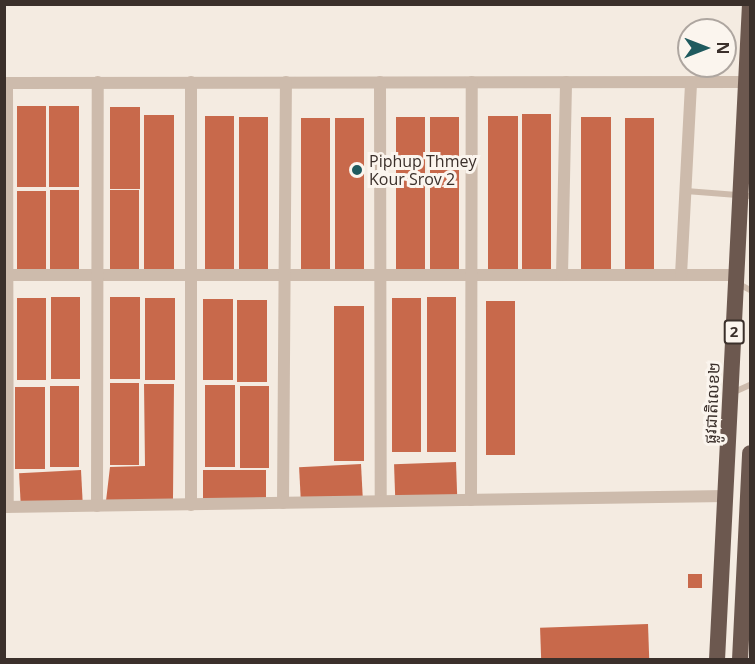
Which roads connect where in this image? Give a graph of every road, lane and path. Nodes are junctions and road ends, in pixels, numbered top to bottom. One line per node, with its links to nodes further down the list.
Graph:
1 (750, 4): 10 (highway, ផ្លូវជាតិលេខ២ / 2)
2 (6, 82): 3 (street); 13 (street)
3 (98, 82): 4 (street); 14 (street)
4 (191, 82): 5 (street); 15 (street)
5 (286, 82): 6 (street); 16 (street)
6 (380, 82): 7 (street); 17 (street)
7 (472, 82): 8 (street); 18 (street)
8 (566, 82): 9 (street); 19 (street)
9 (691, 82): 10 (street); 11 (street)
10 (746, 82): 12 (highway, ផ្លូវជាតិលេខ២ / 2)
11 (686, 191): 12 (lane); 20 (street)
12 (746, 196): 21 (highway, ផ្លូវជាតិលេខ២ / 2)
13 (6, 275): 14 (street); 31 (street)
14 (98, 275): 15 (street); 30 (street)
15 (191, 275): 16 (street); 29 (street)
16 (285, 275): 17 (street); 28 (street)
17 (380, 275): 18 (street); 27 (street)
18 (472, 275): 19 (street); 26 (street)
19 (561, 275): 20 (street)
20 (681, 275): 21 (street)
21 (741, 283): 23 (highway, ផ្លូវជាតិលេខ២ / 2)
22 (750, 384): 23 (lane)
23 (731, 393): 25 (highway, ផ្លូវជាតិលេខ២ / 2)
24 (750, 453): 32 (highway)
25 (726, 496): 26 (street); 33 (highway, ផ្លូវជាតិលេខ២ / 2)
26 (471, 500): 27 (street)
27 (381, 501): 28 (street)
28 (283, 503): 29 (street)
29 (191, 505): 30 (street)
30 (97, 506): 31 (street)
31 (6, 507)
32 (746, 639): 34 (highway)
33 (717, 660)
34 (740, 660)

